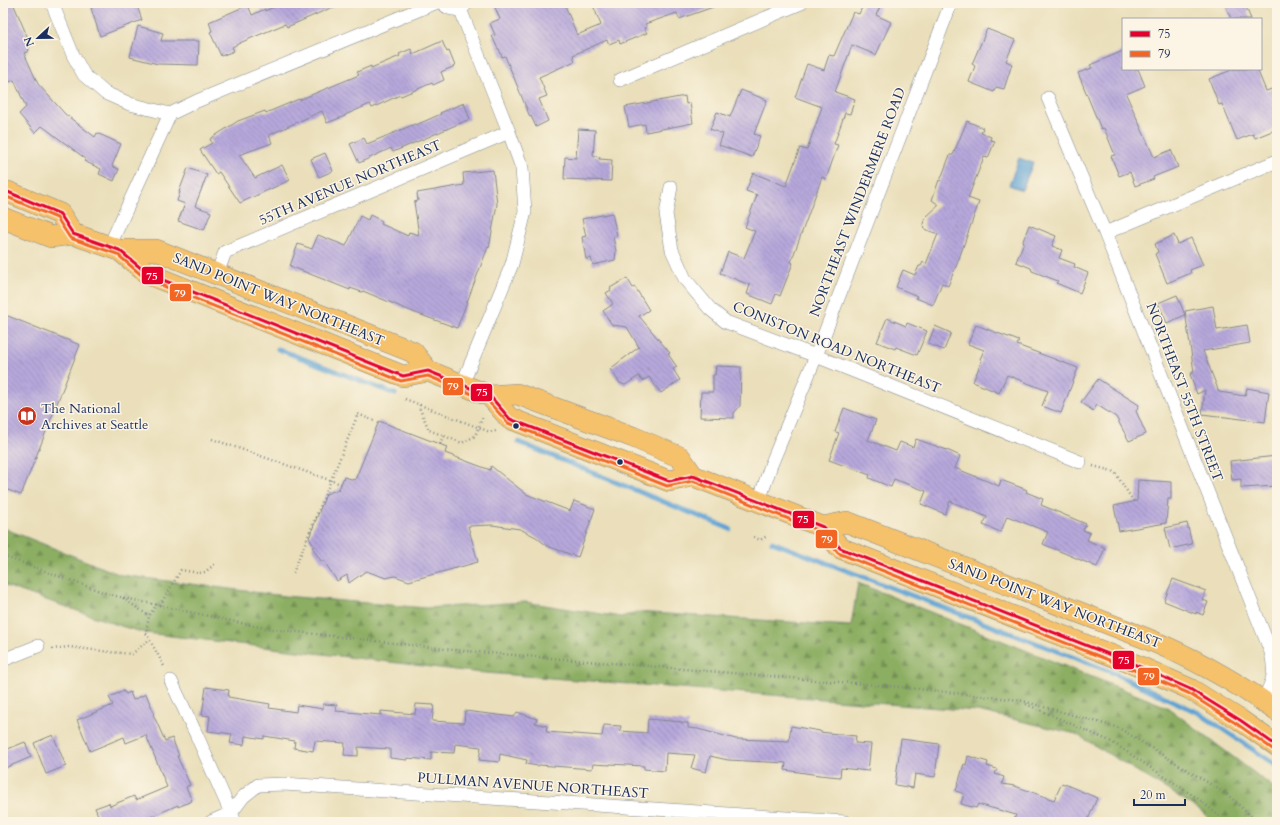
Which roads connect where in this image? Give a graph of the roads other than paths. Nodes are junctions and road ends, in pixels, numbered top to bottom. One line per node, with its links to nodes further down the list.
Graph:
1 (52, 3): 9 (street)
2 (435, 3): 9 (street)
3 (442, 3): 6 (street)
4 (801, 3): 7 (street)
5 (951, 3): 19 (street, NORTHEAST WINDERMERE ROAD)
6 (463, 6): 10 (street)
7 (620, 80)
8 (1048, 98): 15 (street, NORTHEAST 55TH STREET)
9 (170, 114): 17 (street)
10 (509, 132): 18 (street, 55TH AVENUE NORTHEAST); 21 (street)
11 (1277, 161): 15 (street)
12 (671, 187): 19 (street, CONISTON ROAD NORTHEAST)
13 (3, 193): 16 (main road)
14 (3, 218): 16 (main road, SAND POINT WAY NORTHEAST)
15 (1105, 233): 30 (street, NORTHEAST 55TH STREET)
16 (73, 234): 17 (main road, SAND POINT WAY NORTHEAST)
17 (114, 248): 18 (main road, SAND POINT WAY NORTHEAST); 20 (main road, SAND POINT WAY NORTHEAST)
18 (216, 274): 20 (main road, SAND POINT WAY NORTHEAST)
19 (816, 356): 23 (street, CONISTON ROAD NORTHEAST); 25 (street, NORTHEAST WINDERMERE ROAD)
20 (428, 371): 21 (main road, SAND POINT WAY NORTHEAST)
21 (462, 385): 22 (main road, SAND POINT WAY NORTHEAST)
22 (490, 396): 24 (main road, SAND POINT WAY NORTHEAST); 24 (main road, SAND POINT WAY NORTHEAST)
23 (1080, 462)
24 (693, 476): 25 (main road, SAND POINT WAY NORTHEAST)
25 (759, 501): 26 (main road, SAND POINT WAY NORTHEAST)
26 (823, 527): 30 (main road, SAND POINT WAY NORTHEAST); 31 (main road, SAND POINT WAY NORTHEAST)
27 (44, 648): 28 (street)
28 (3, 660)
29 (171, 681): 32 (street)
30 (1270, 706)
31 (1277, 746)
32 (233, 818): 33 (street); 34 (street, PULLMAN AVENUE NORTHEAST)
33 (211, 822)
34 (845, 822)

